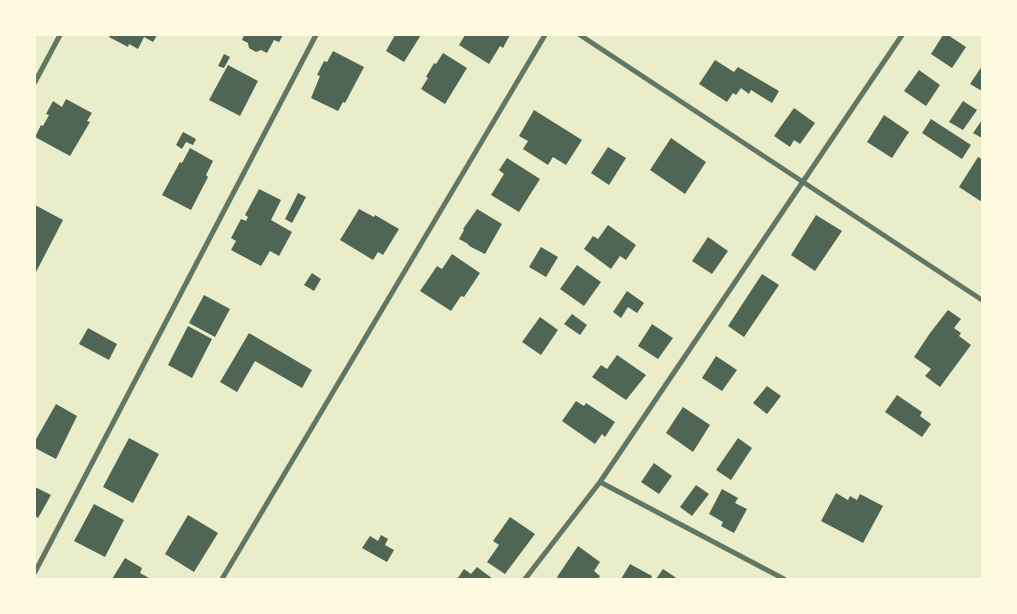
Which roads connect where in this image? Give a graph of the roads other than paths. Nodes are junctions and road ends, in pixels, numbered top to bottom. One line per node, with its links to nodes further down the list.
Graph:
1 (60, 35): 6 (street)
2 (316, 35): 10 (street)
3 (545, 35): 11 (street)
4 (580, 35): 7 (street)
5 (902, 35): 7 (street)
6 (35, 82)
7 (803, 181): 8 (street); 9 (street)
8 (982, 300)
9 (600, 482): 12 (street); 13 (street)
10 (35, 572)
11 (222, 579)
12 (525, 579)
13 (784, 579)

